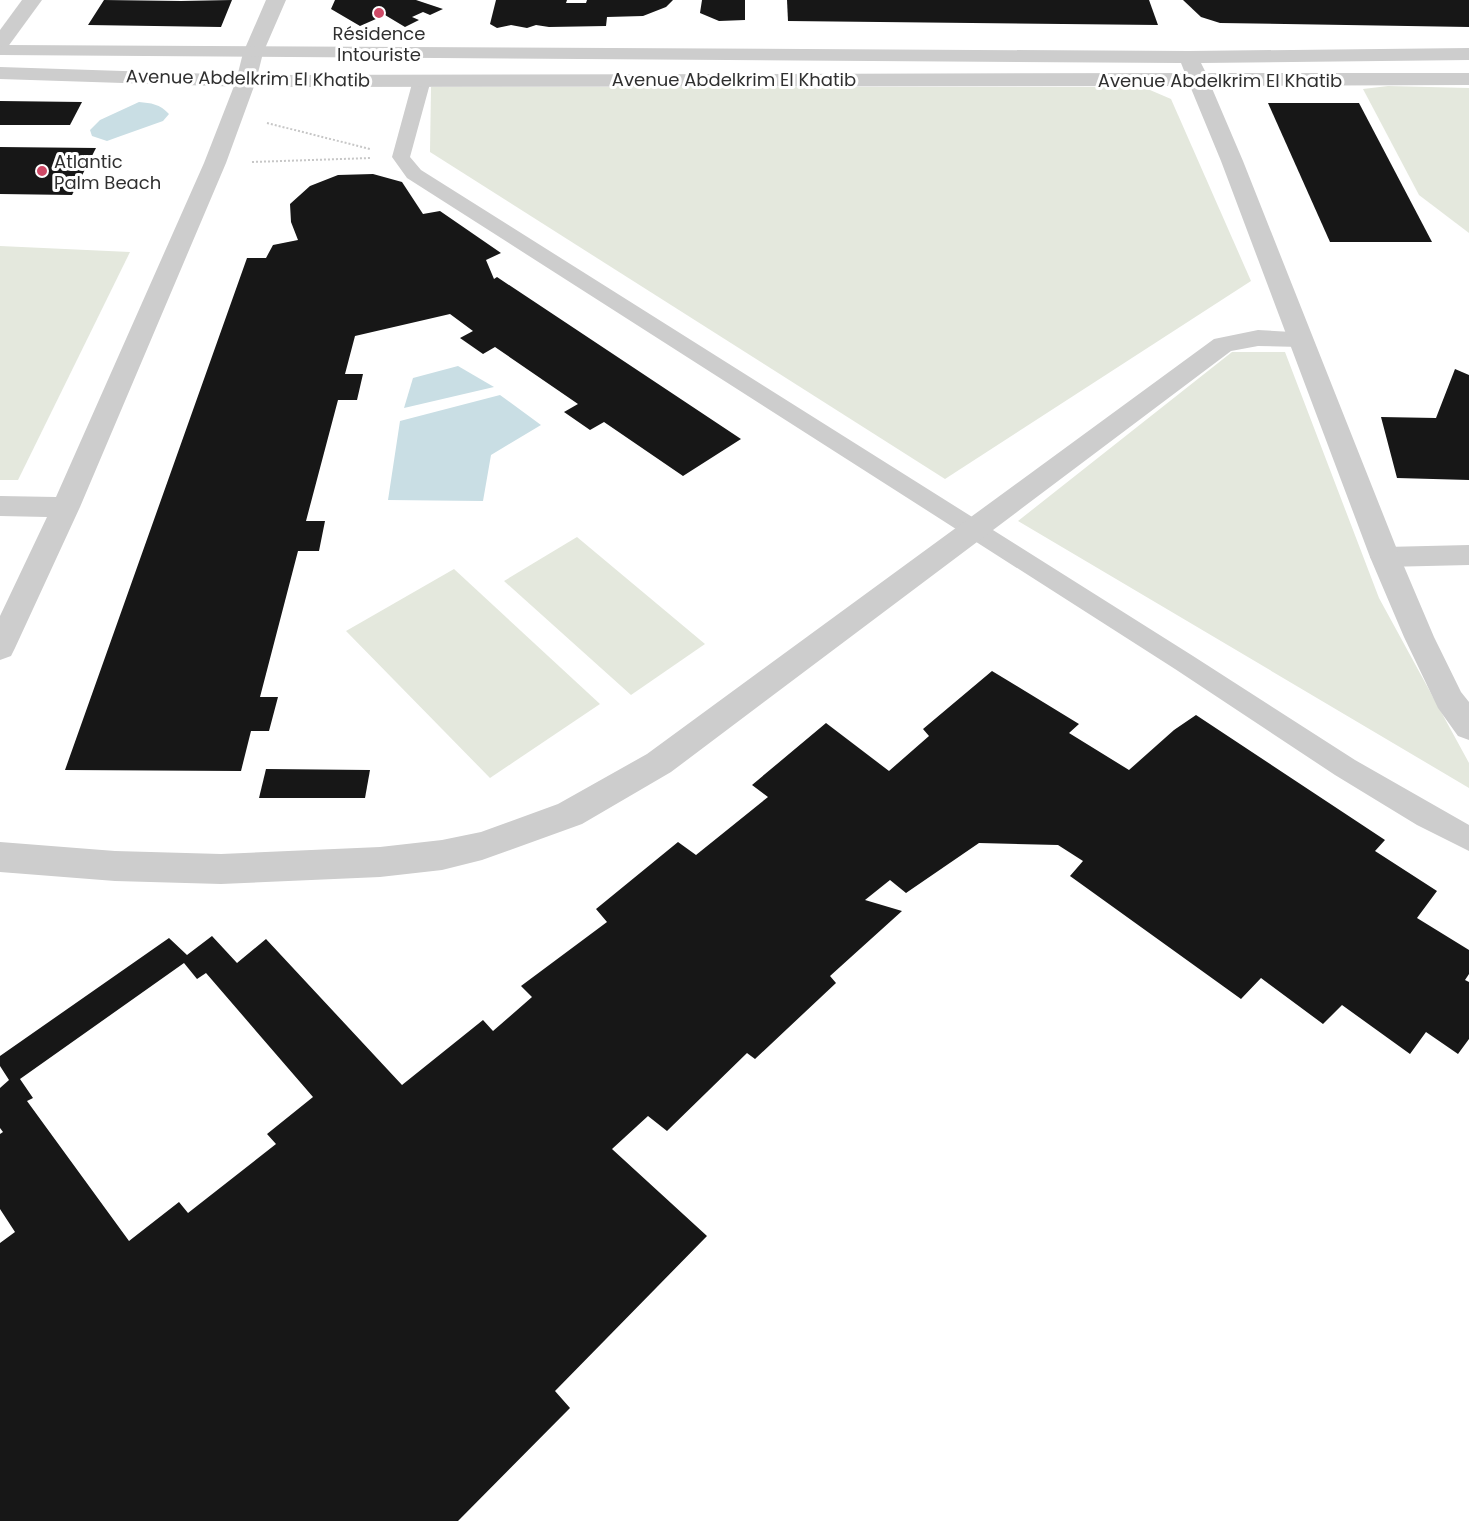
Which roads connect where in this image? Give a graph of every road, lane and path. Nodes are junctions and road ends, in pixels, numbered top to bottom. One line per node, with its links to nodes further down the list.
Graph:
1 (32, 0): 3 (street)
2 (276, 0): 5 (street)
3 (0, 45)
4 (0, 51): 5 (street, Avenue Abdelkrim El Khatib)
5 (253, 53): 7 (street, Avenue Abdelkrim El Khatib); 11 (street)
6 (1469, 54): 7 (street, Avenue Abdelkrim El Khatib)
7 (1194, 69): 9 (street, Avenue Abdelkrim El Khatib); 10 (street, Avenue Abdelkrim El Khatib); 15 (street)
8 (0, 74): 11 (street, Avenue Abdelkrim El Khatib)
9 (1469, 79)
10 (422, 80): 11 (street, Avenue Abdelkrim El Khatib); 13 (lane)
11 (246, 81): 12 (street)
12 (232, 114): 13 (path); 14 (street)
13 (400, 157): 14 (path); 18 (lane)
14 (215, 163): 17 (street)
15 (1300, 339): 18 (street); 20 (street)
16 (0, 506): 17 (street)
17 (66, 507): 21 (street)
18 (972, 530): 23 (lane); 24 (street)
19 (1469, 555): 20 (street)
20 (1385, 558): 22 (street)
21 (0, 648)
22 (1469, 728)
23 (1469, 838)
24 (0, 857)

